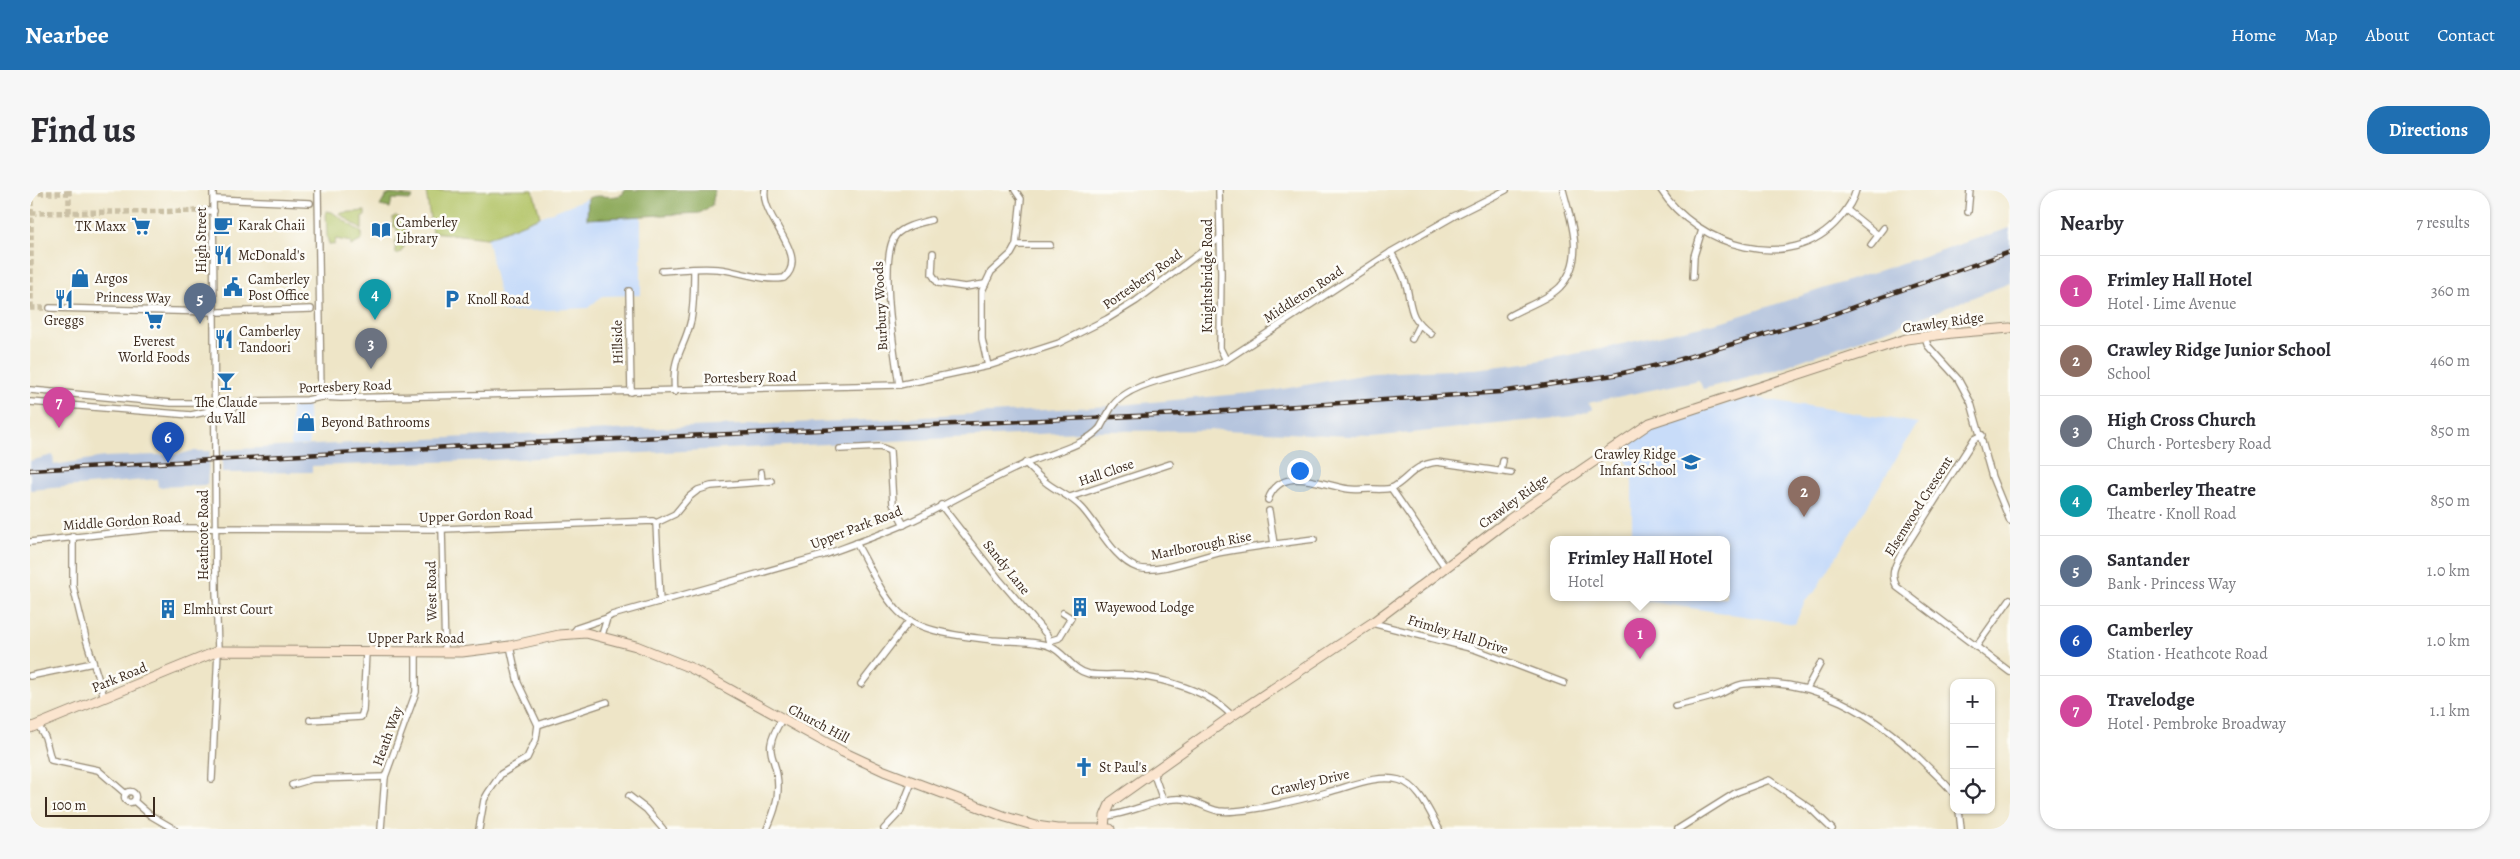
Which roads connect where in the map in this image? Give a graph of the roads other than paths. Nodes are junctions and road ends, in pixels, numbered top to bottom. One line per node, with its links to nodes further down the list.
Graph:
1 (214, 190): 11 (street, High Street)
2 (318, 190): 47 (street)
3 (765, 190): 27 (street)
4 (1015, 190): 23 (street)
5 (1219, 190): 21 (street, Knightsbridge Road)
6 (1563, 190): 35 (street)
7 (1661, 190): 19 (street)
8 (1856, 190): 13 (street)
9 (1970, 190): 16 (street)
10 (1502, 191): 25 (street, Middleton Road)
11 (214, 199): 12 (street); 15 (street, High Street)
12 (310, 203)
13 (1847, 210): 19 (street); 20 (street)
14 (202, 211): 15 (street)
15 (214, 211): 34 (street, High Street)
16 (1968, 212)
17 (931, 220): 43 (street, Burbury Woods)
18 (1884, 228): 20 (street)
19 (1702, 230): 29 (street)
20 (1878, 235): 24 (street)
21 (1220, 238): 41 (street, Knightsbridge Road); 42 (street, Portesbery Road)
22 (1050, 244): 23 (street)
23 (1016, 245): 30 (street)
24 (1871, 245)
25 (1391, 252): 36 (street); 41 (street, Middleton Road)
26 (933, 253): 30 (street)
27 (694, 269): 28 (street); 46 (street)
28 (662, 272)
29 (1693, 277)
30 (985, 284): 42 (street)
31 (629, 291): 45 (street, Hillside)
32 (50, 308): 34 (street, Princess Way)
33 (311, 309): 34 (street, Princess Way)
34 (217, 312): 50 (street, High Street)
35 (1509, 316)
36 (1419, 325): 38 (street); 40 (street)
37 (2010, 328): 39 (street, Crawley Ridge)
38 (1431, 334)
39 (1925, 337): 53 (street); 78 (street, Crawley Ridge)
40 (1412, 339)
41 (1226, 360): 52 (street, Middleton Road, bridge)
42 (988, 366): 43 (street, Portesbery Road)
43 (899, 385): 46 (street, Portesbery Road)
44 (30, 390): 49 (street)
45 (631, 392): 46 (street, Portesbery Road); 47 (street, Portesbery Road)
46 (675, 392)
47 (321, 396): 50 (street, Portesbery Road)
48 (30, 402): 51 (street, Portesbery Road)
49 (170, 403): 50 (street); 51 (street)
50 (215, 410): 51 (street, Portesbery Road); 71 (street, Heathcote Road)
51 (170, 413)
52 (1100, 428): 56 (street, Upper Park Road)
53 (1982, 435): 68 (street); 89 (street, Elsenwood Crescent)
54 (840, 449): 70 (street)
55 (1503, 461): 58 (street)
56 (1025, 463): 64 (street, Marlborough Rise); 66 (street, Upper Park Road)
57 (1170, 464): 64 (street, Hall Close)
58 (1501, 471): 60 (street); 63 (street)
59 (761, 472): 62 (street)
60 (1511, 473)
61 (770, 481): 62 (street)
62 (762, 482): 69 (street)
63 (1391, 488): 65 (street); 78 (street)
64 (1070, 497): 77 (street, Marlborough Rise)
65 (1268, 500)
66 (941, 505): 70 (street, Upper Park Road); 87 (street, Sandy Lane)
67 (1269, 511): 77 (street, Marlborough Rise)
68 (2010, 521)
69 (656, 523): 72 (street, Upper Gordon Road); 80 (street)
70 (904, 525): 76 (street, Upper Park Road)
71 (216, 528): 72 (street, Upper Gordon Road); 73 (street, Middle Gordon Road); 90 (street, Heathcote Road)
72 (442, 530): 93 (street, West Road)
73 (73, 536): 75 (street, Middle Gordon Road); 94 (street)
74 (1314, 539): 77 (street, Marlborough Rise)
75 (30, 542)
76 (856, 543): 80 (street, Upper Park Road); 83 (street)
77 (1274, 544)
78 (1445, 567): 84 (street, Crawley Ridge)
79 (2010, 599): 89 (street)
80 (660, 602): 82 (street, Upper Park Road)
81 (1063, 613): 87 (street)
82 (607, 618): 85 (street, Upper Park Road); 86 (street)
83 (910, 620): 87 (street); 99 (street)
84 (1372, 623): 98 (street, Frimley Hall Drive); 104 (street, Crawley Ridge)
85 (573, 633): 86 (street, Church Hill); 88 (street, Upper Park Road)
86 (602, 635): 105 (street, Church Hill)
87 (1049, 644): 104 (street, Sandy Lane)
88 (510, 646): 93 (street, Upper Park Road); 107 (street)
89 (1976, 647): 96 (street, Elsenwood Crescent)
90 (218, 651): 91 (street, Upper Park Road); 101 (street, Park Road); 111 (street, Heathcote Road)
91 (366, 652): 92 (street, Upper Park Road); 106 (street)
92 (416, 652): 93 (street, Upper Park Road); 110 (street, Heath Way)
93 (445, 653)
94 (93, 663): 97 (street); 101 (street)
95 (1820, 664): 100 (street)
96 (2010, 672)
97 (30, 676)
98 (1564, 683)
99 (861, 684)
100 (1806, 688): 103 (street); 114 (street)
101 (104, 698): 108 (street, Park Road)
102 (607, 702): 107 (street)
103 (1675, 706)
104 (1232, 716): 109 (street, Crawley Ridge)
105 (782, 719): 112 (street, Church Hill); 123 (street)
106 (310, 720)
107 (538, 725): 121 (street)
108 (34, 726): 119 (street)
109 (1153, 772): 116 (street); 118 (street, Crawley Ridge)
110 (385, 777): 113 (street); 120 (street, Heath Way)
111 (212, 779)
112 (912, 782): 124 (street); 125 (street, Church Hill)
113 (292, 785)
114 (1950, 790)
115 (629, 796): 122 (street)
116 (1163, 800): 118 (street, Crawley Drive); 128 (street, Crawley Drive)
117 (1959, 814): 131 (street)
118 (1105, 816): 126 (street)
119 (174, 829)
120 (381, 829)
121 (479, 829)
122 (663, 829)
123 (768, 829)
124 (884, 829)
125 (1057, 829): 126 (street, Church Hill)
126 (1104, 829): 127 (street, Church Hill)
127 (1110, 829)
128 (1439, 829)
129 (1678, 829): 130 (street)
130 (1832, 829)
131 (1961, 829)

